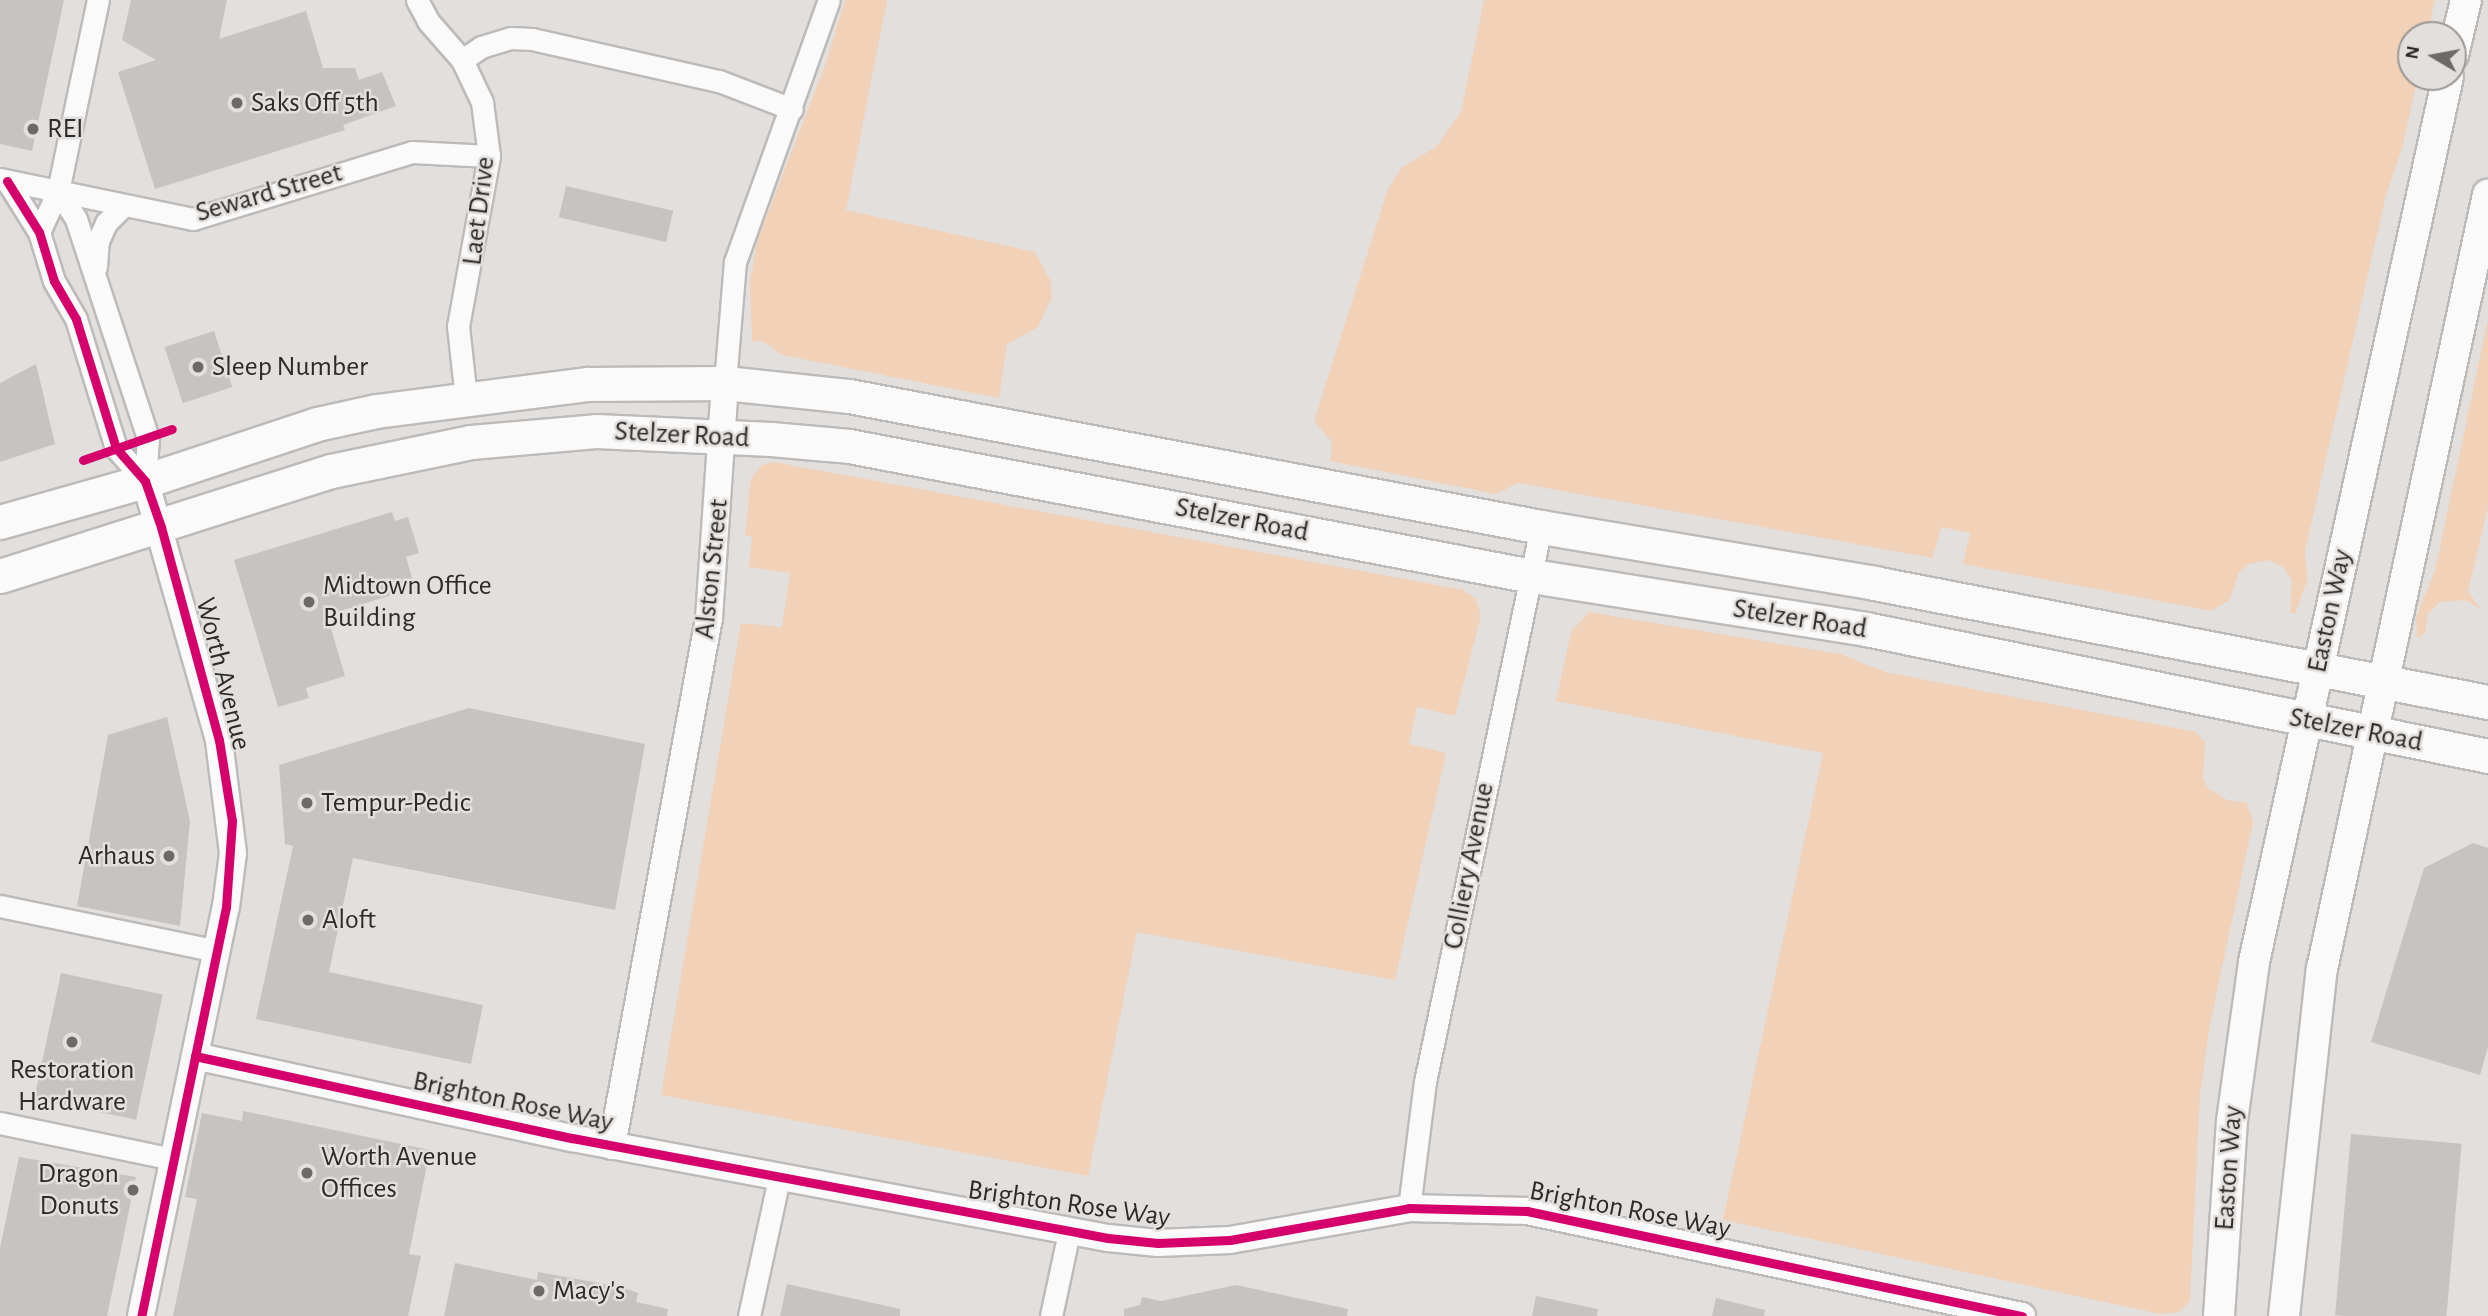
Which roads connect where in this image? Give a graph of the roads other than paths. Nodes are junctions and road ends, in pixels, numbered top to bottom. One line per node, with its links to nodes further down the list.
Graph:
1 (98, 0): 11 (street)
2 (417, 0): 6 (street, Laet Drive)
3 (830, 0): 8 (street, Alston Street)
4 (2466, 0): 5 (main road)
5 (2461, 21)
6 (462, 60): 8 (street); 9 (street, Laet Drive)
7 (2445, 91): 25 (main road, Easton Way)
8 (792, 109): 16 (street, Alston Street)
9 (489, 156): 13 (street, Seward Street); 17 (street, Laet Drive)
10 (4, 180): 11 (street, Seward Street); 14 (street, Seward Street)
11 (58, 191): 13 (street, Seward Street); 14 (street); 15 (street, Worth Avenue)
12 (2488, 195): 26 (main road)
13 (124, 205): 15 (street, Worth Avenue)
14 (39, 232): 19 (street, Worth Avenue)
15 (95, 277): 19 (street, Worth Avenue)
16 (725, 383): 17 (main road, Stelzer Road); 18 (street, Alston Street); 22 (main road, Stelzer Road)
17 (466, 398): 19 (main road, Stelzer Road)
18 (724, 436): 21 (main road, Stelzer Road); 24 (main road, Stelzer Road); 35 (street, Alston Street)
19 (145, 481): 20 (main road, Stelzer Road); 21 (street, Worth Avenue)
20 (0, 522)
21 (161, 527): 23 (main road, Stelzer Road); 32 (street, Worth Avenue)
22 (1541, 527): 24 (street, Colliery Avenue); 25 (main road, Stelzer Road)
23 (0, 576)
24 (1532, 576): 28 (main road, Stelzer Road); 38 (street, Colliery Avenue)
25 (2318, 668): 26 (main road, Stelzer Road); 28 (main road, Easton Way)
26 (2383, 681): 27 (main road, Stelzer Road); 29 (main road)
27 (2488, 702)
28 (2306, 721): 29 (main road, Stelzer Road); 44 (main road, Easton Way)
29 (2370, 734): 30 (main road, Stelzer Road); 45 (main road)
30 (2488, 756)
31 (0, 906): 32 (street)
32 (216, 951): 33 (street, Worth Avenue)
33 (195, 1056): 35 (street, Brighton Rose Way); 36 (street, Worth Avenue)
34 (1, 1127): 36 (street)
35 (611, 1146): 37 (street, Brighton Rose Way)
36 (173, 1159): 40 (street, Worth Avenue)
37 (779, 1178): 39 (street, Brighton Rose Way); 41 (street)
38 (1409, 1208): 39 (street, Brighton Rose Way); 43 (street, Brighton Rose Way)
39 (1069, 1232): 42 (street)
40 (141, 1316)
41 (750, 1316)
42 (1051, 1316)
43 (2022, 1316)
44 (2220, 1316)
45 (2284, 1316)

